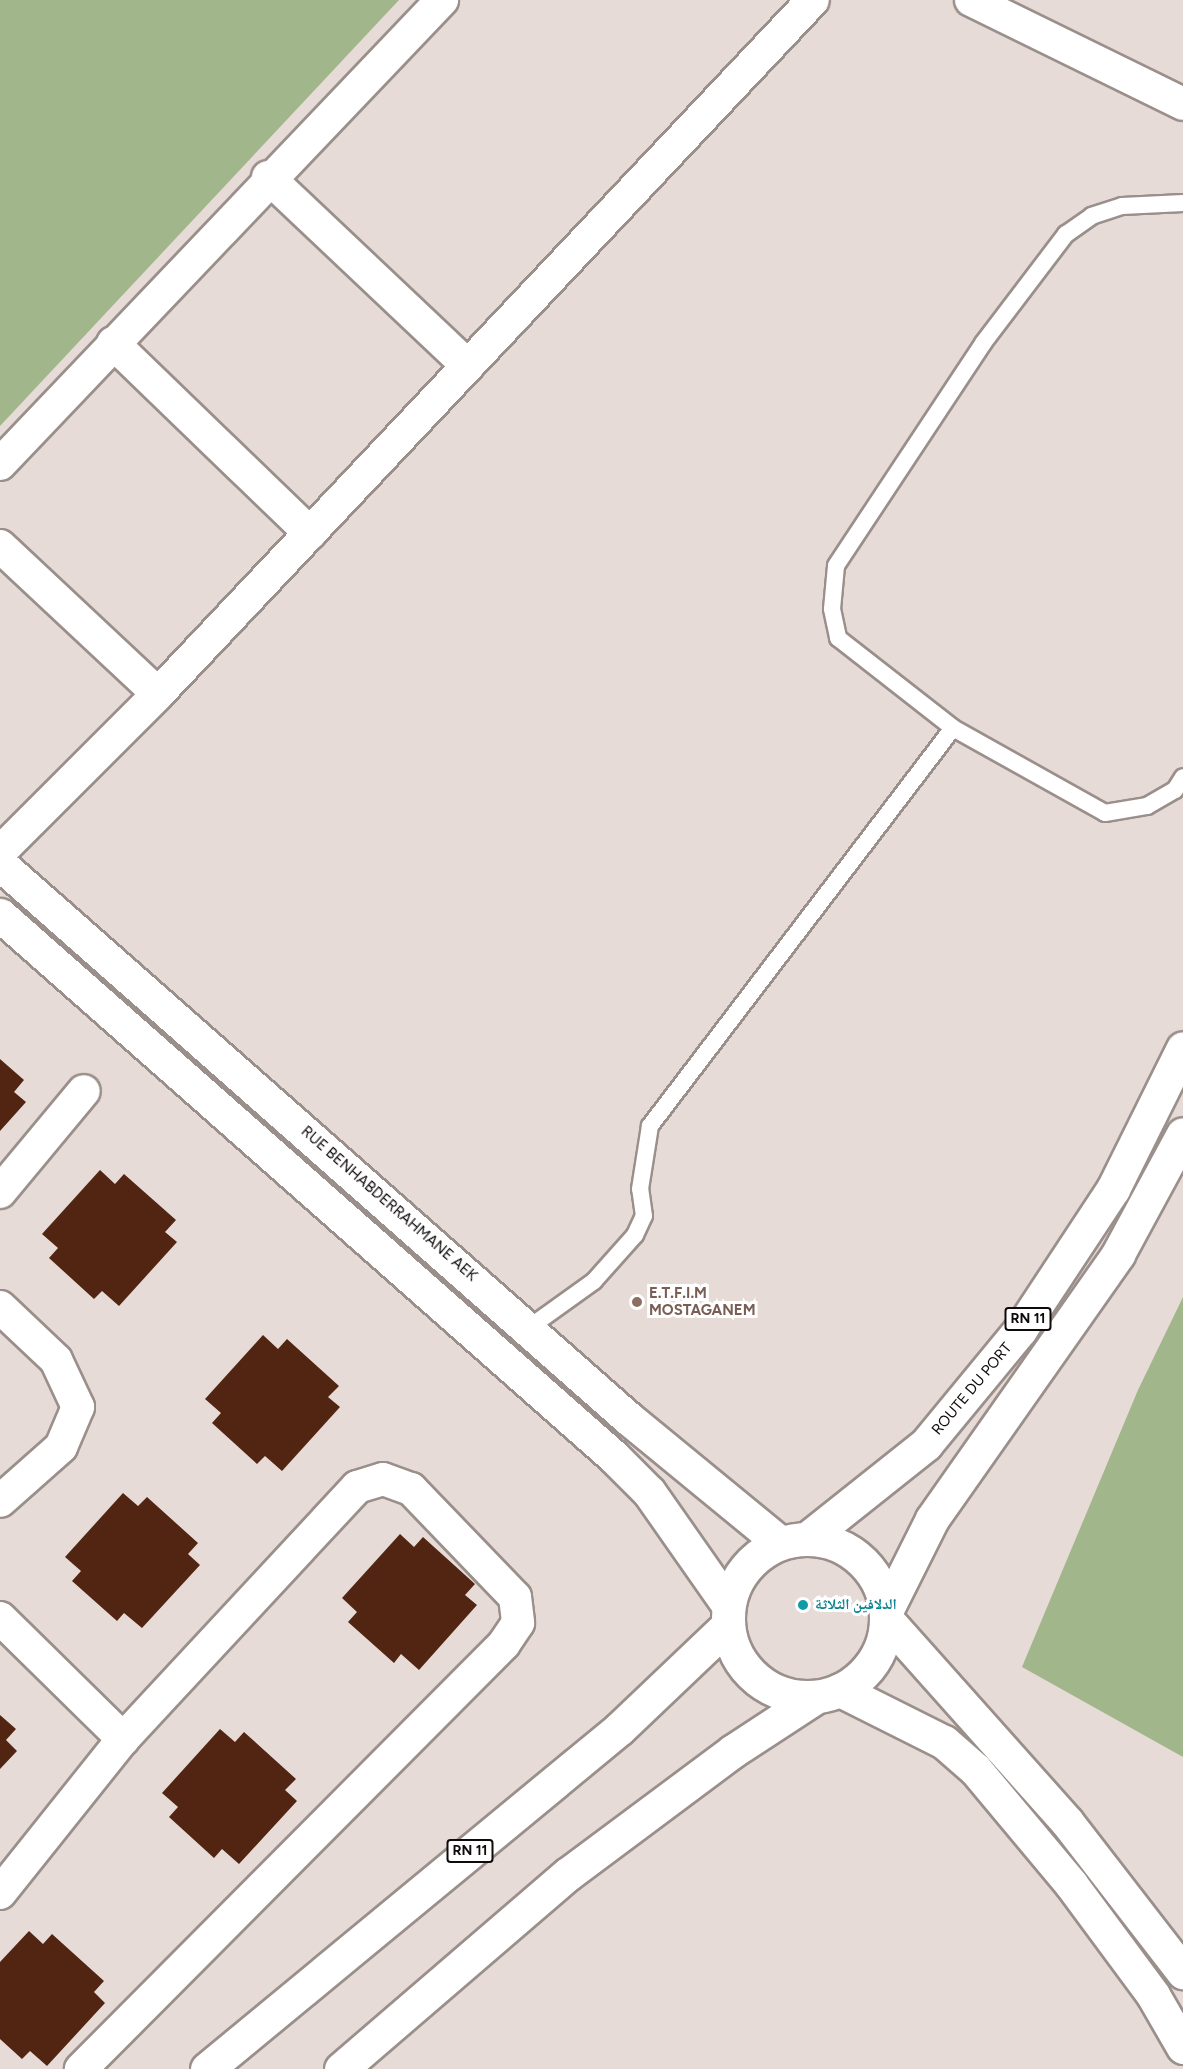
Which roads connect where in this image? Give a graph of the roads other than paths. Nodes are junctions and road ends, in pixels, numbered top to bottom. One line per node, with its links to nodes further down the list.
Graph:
1 (442, 0): 5 (street)
2 (813, 0): 8 (street)
3 (971, 0): 4 (street)
4 (1183, 104)
5 (268, 177): 7 (street); 8 (street)
6 (1183, 203): 13 (lane)
7 (113, 343): 9 (street); 10 (street)
8 (468, 366): 10 (street)
9 (0, 464)
10 (310, 533): 12 (street)
11 (0, 546): 12 (street)
12 (158, 694): 15 (street)
13 (953, 728): 14 (lane); 23 (lane)
14 (1183, 777)
15 (0, 852)
16 (0, 864): 23 (main road, RUE BENHABDERRAHMANE AEK)
17 (0, 915): 26 (main road)
18 (1183, 1048): 25 (main road, ROUTE DU PORT / RN 11)
19 (84, 1091): 21 (street)
20 (1183, 1134): 27 (main road, RN 11)
21 (0, 1192)
22 (0, 1307): 24 (street)
23 (530, 1327): 25 (main road, RUE BENHABDERRAHMANE AEK)
24 (0, 1501)
25 (794, 1540): 26 (main road); 27 (main road)
26 (727, 1615): 29 (main road); 35 (main road, RN 11)
27 (887, 1615): 29 (main road); 32 (main road)
28 (0, 1618): 30 (street)
29 (827, 1694): 33 (main road); 36 (main road)
30 (123, 1739): 31 (street); 34 (street)
31 (0, 1893)
32 (1183, 1971)
33 (1183, 2047)
34 (81, 2069)
35 (207, 2069)
36 (341, 2069)

